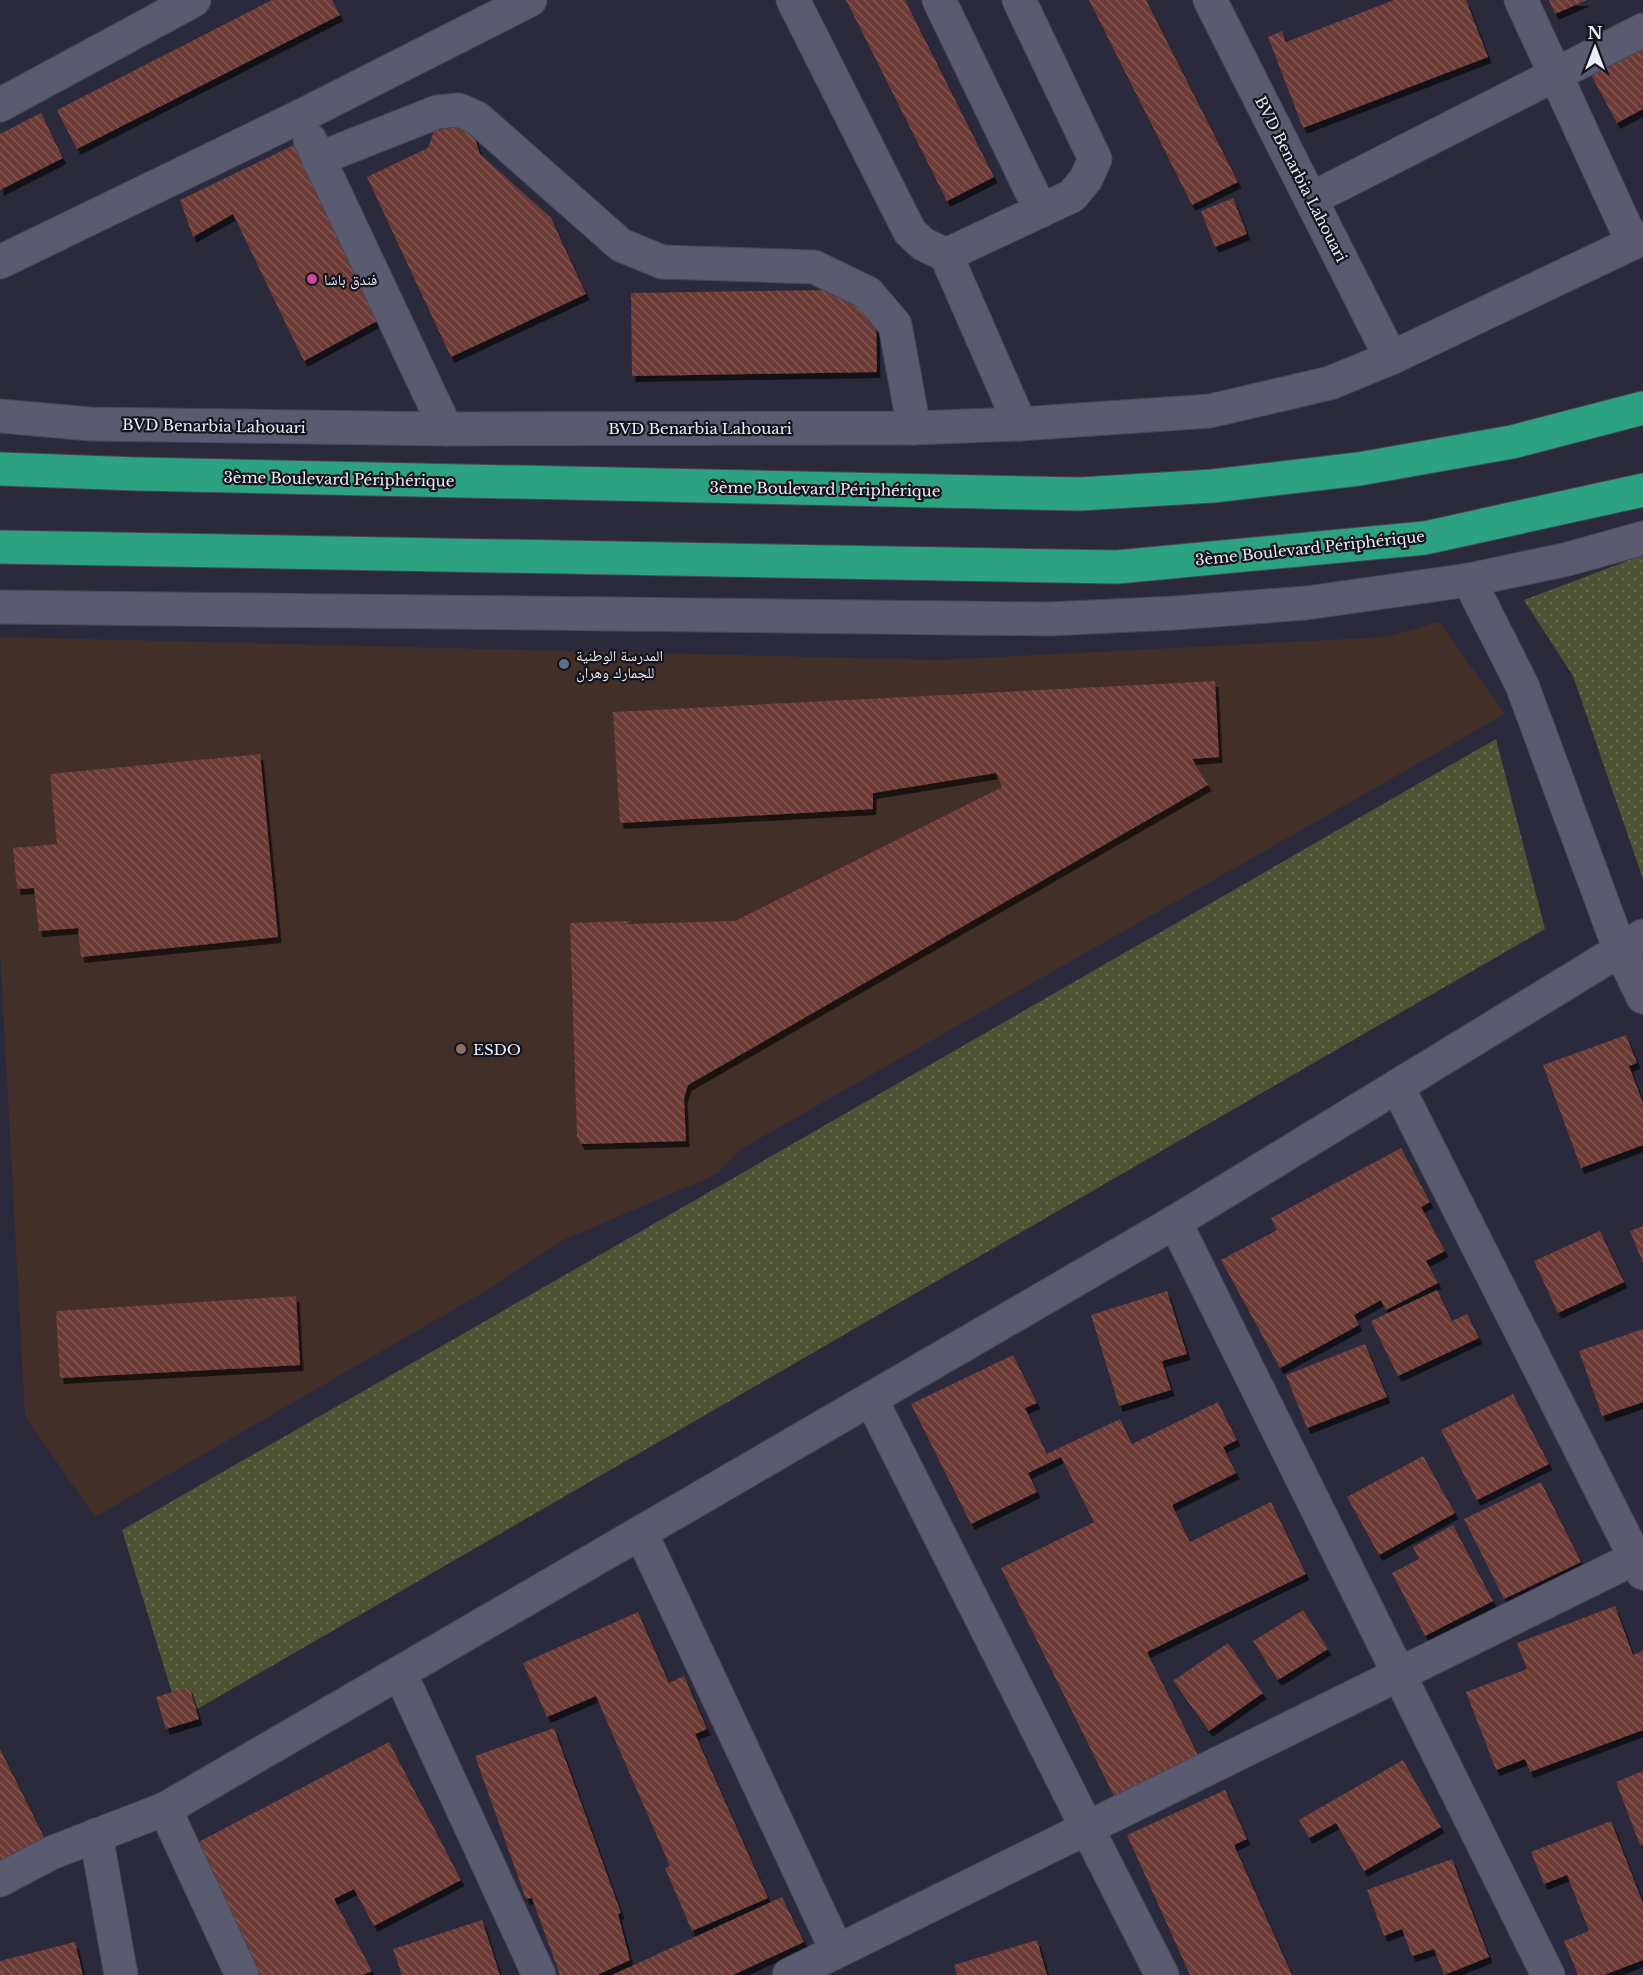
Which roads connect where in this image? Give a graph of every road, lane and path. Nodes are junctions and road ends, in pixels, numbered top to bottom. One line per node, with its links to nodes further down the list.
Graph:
1 (194, 0): 10 (street)
2 (530, 0): 11 (street)
3 (793, 0): 16 (street)
4 (939, 0): 14 (street)
5 (1018, 0): 14 (street)
6 (1210, 0): 13 (street, BVD Benarbia Lahouari)
7 (1521, 0): 9 (street)
8 (1643, 30): 9 (street)
9 (1555, 75): 13 (street); 15 (street)
10 (0, 105)
11 (299, 117): 12 (street); 17 (street)
12 (318, 159): 22 (street); 23 (street)
13 (1311, 199): 18 (street, BVD Benarbia Lahouari)
14 (1041, 211): 16 (street)
15 (1638, 241): 18 (street, BVD Benarbia Lahouari)
16 (946, 255): 21 (street)
17 (0, 262)
18 (1391, 358): 21 (street, BVD Benarbia Lahouari)
19 (1643, 408): 24 (highway, 3ème Boulevard Périphérique)
20 (0, 416): 23 (street, BVD Benarbia Lahouari)
21 (1020, 424): 22 (street, BVD Benarbia Lahouari)
22 (914, 428): 23 (street, BVD Benarbia Lahouari)
23 (446, 429)
24 (0, 469)
25 (1643, 490): 27 (highway, 3ème Boulevard Périphérique)
26 (1643, 538): 28 (street)
27 (0, 547)
28 (1469, 580): 29 (street); 30 (street)
29 (0, 607)
30 (1632, 943): 31 (street); 32 (street)
31 (1643, 997)
32 (1397, 1086): 33 (street); 36 (street)
33 (1175, 1222): 34 (street); 38 (street)
34 (871, 1399): 35 (street); 40 (street)
35 (641, 1533): 37 (street); 43 (street)
36 (1640, 1562): 38 (street)
37 (400, 1673): 39 (street); 46 (street)
38 (1400, 1674): 40 (street); 49 (street)
39 (165, 1809): 41 (street); 45 (street)
40 (1087, 1828): 43 (street); 48 (street)
41 (96, 1835): 42 (street); 44 (street)
42 (0, 1880)
43 (837, 1951): 47 (street)
44 (121, 1975)
45 (242, 1975)
46 (539, 1975)
47 (789, 1975)
48 (1162, 1975)
49 (1548, 1975)

